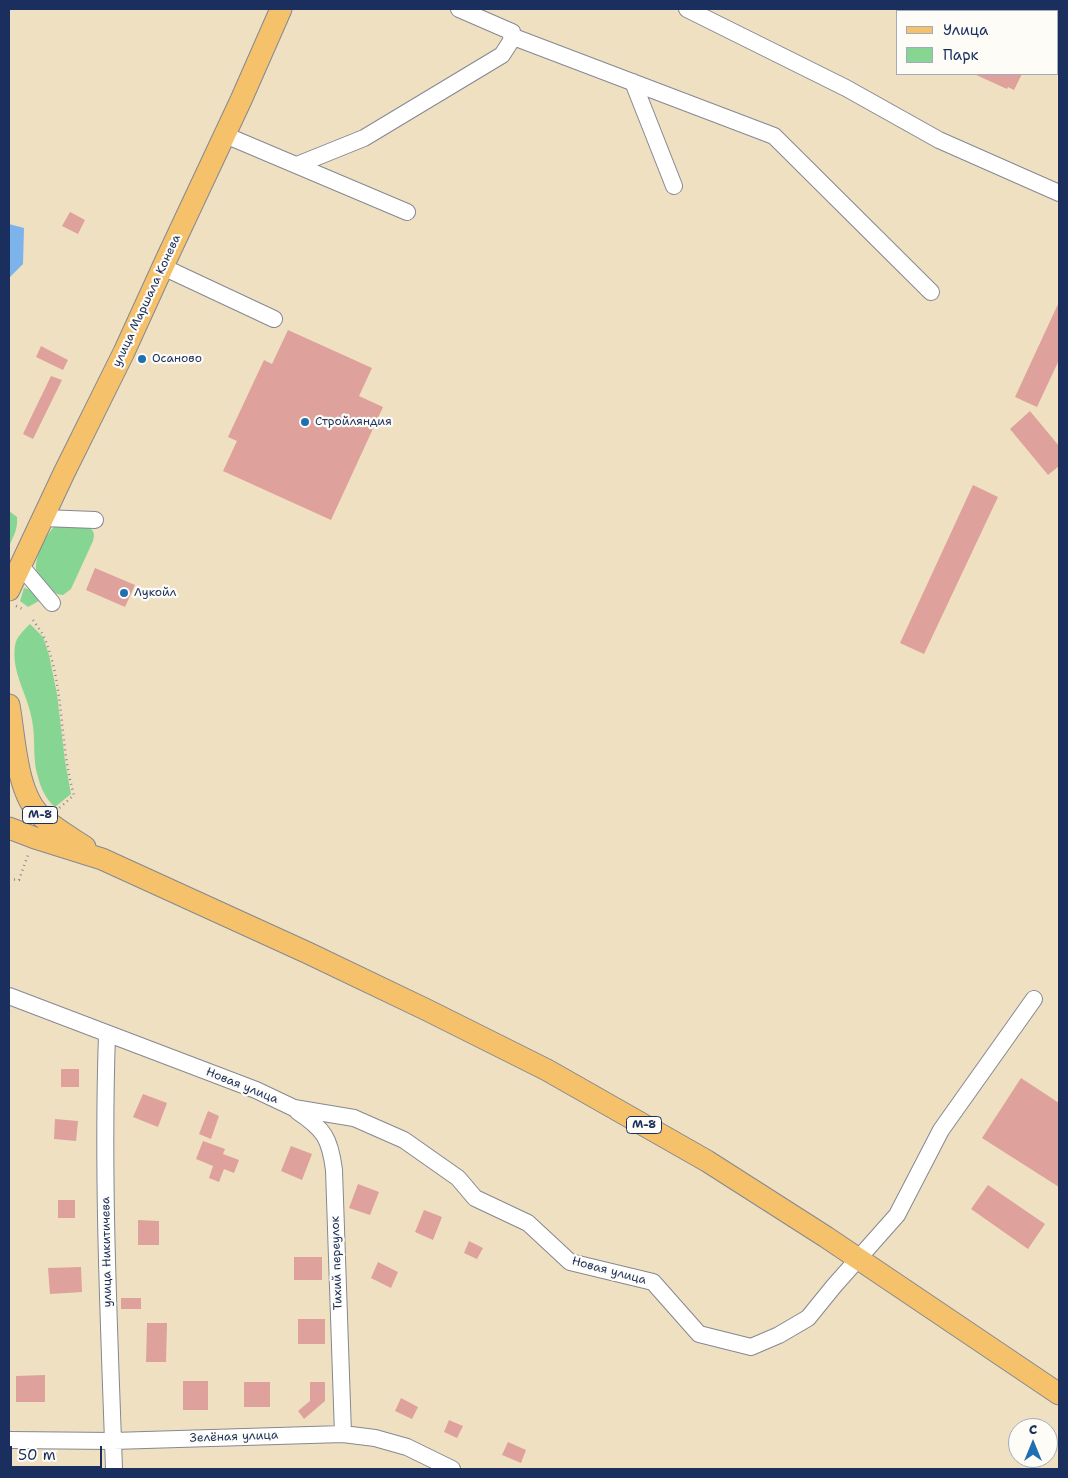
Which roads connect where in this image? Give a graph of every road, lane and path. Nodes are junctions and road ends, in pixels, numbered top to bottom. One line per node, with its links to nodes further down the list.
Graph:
1 (281, 9): 6 (main road, улица Маршала Конева)
2 (687, 9): 9 (street)
3 (473, 15): 4 (street)
4 (511, 36): 5 (street); 7 (street)
5 (633, 82): 8 (street); 12 (street)
6 (225, 135): 7 (street); 11 (main road, улица Маршала Конева)
7 (298, 165): 10 (street)
8 (674, 186)
9 (1059, 193)
10 (407, 212)
11 (163, 267): 13 (street); 14 (main road, улица Маршала Конева)
12 (931, 292)
13 (274, 319)
14 (43, 518): 15 (street); 16 (main road, улица Маршала Конева)
15 (95, 520)
16 (20, 565): 17 (main road, улица Маршала Конева); 18 (street)
17 (12, 598): 19 (path)
18 (52, 603)
19 (25, 610)
20 (33, 620): 24 (path)
21 (10, 713): 22 (main road, М-8)
22 (15, 746): 23 (main road, М-8); 27 (main road, М-8)
23 (9, 772)
24 (52, 815)
25 (9, 828): 27 (main road, М-8)
26 (29, 852): 28 (path)
27 (102, 859): 33 (main road, М-8)
28 (9, 879)
29 (9, 996): 31 (street, Новая улица)
30 (1034, 999): 33 (street, Новая улица)
31 (107, 1034): 32 (street, Новая улица); 37 (street, улица Никитичева)
32 (294, 1108): 33 (street, Новая улица); 35 (street, Тихий переулок)
33 (858, 1259): 34 (main road, М-8)
34 (1059, 1394)
35 (343, 1434): 37 (street, Зелёная улица); 39 (street, Зелёная улица)
36 (9, 1440): 37 (street, Зелёная улица)
37 (113, 1441): 38 (street, улица Никитичева)
38 (114, 1469)
39 (452, 1469)

